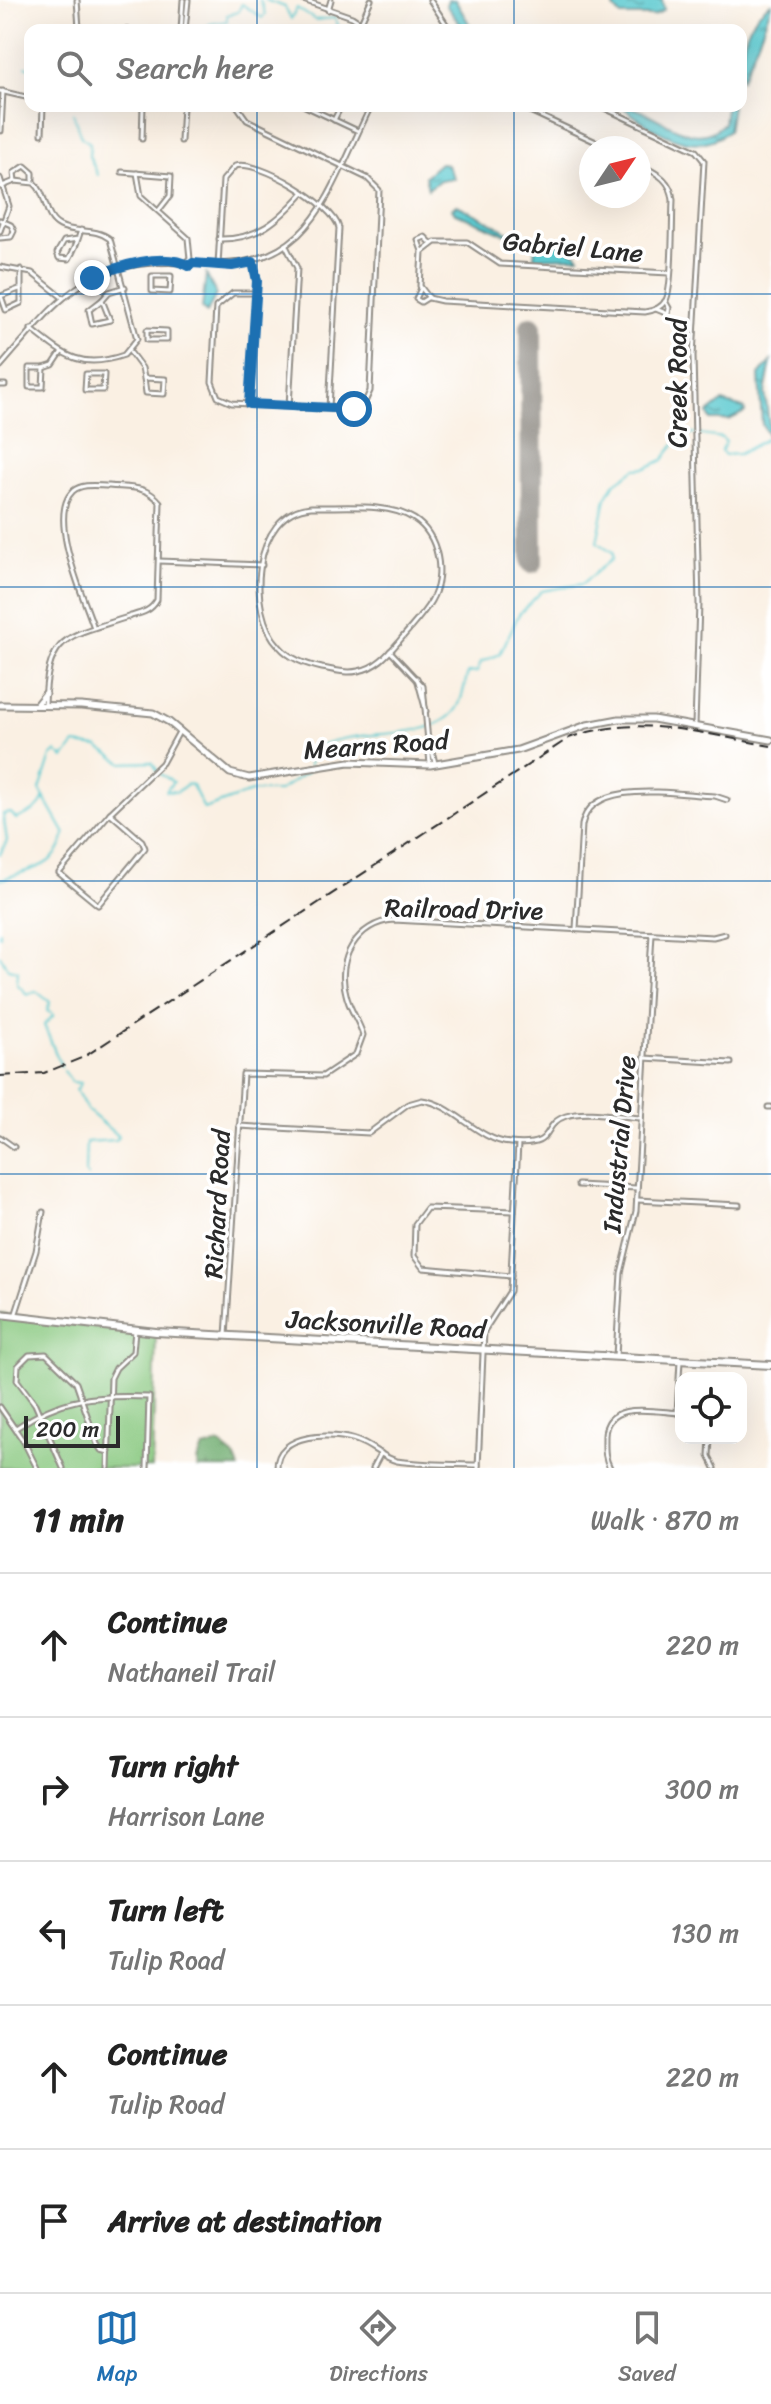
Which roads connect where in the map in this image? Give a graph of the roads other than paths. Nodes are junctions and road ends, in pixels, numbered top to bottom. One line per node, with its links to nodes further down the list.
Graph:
1 (77, 0): 9 (street)
2 (185, 0): 10 (street)
3 (303, 0): 7 (street)
4 (331, 0): 7 (street)
5 (371, 0): 8 (street)
6 (430, 0): 12 (street)
7 (328, 10): 8 (street)
8 (361, 22): 11 (street)
9 (76, 24)
10 (183, 24)
11 (364, 24)
12 (446, 24)
13 (1, 91): 14 (street); 25 (street)
14 (24, 97)
15 (43, 112): 27 (street)
16 (143, 112): 29 (street)
17 (183, 112): 30 (street)
18 (241, 112): 31 (street)
19 (317, 112): 24 (street)
20 (338, 112): 24 (street)
21 (368, 112): 26 (street)
22 (532, 112): 28 (street)
23 (613, 112): 92 (street, Creek Road)
24 (334, 120): 26 (street)
25 (1, 131)
26 (358, 131): 31 (street)
27 (42, 134)
28 (583, 136)
29 (142, 139)
30 (181, 141)
31 (341, 166): 40 (street); 80 (street)
32 (651, 171): 58 (street, Gabriel Lane)
33 (122, 172): 34 (street)
34 (137, 173): 41 (street); 41 (street)
35 (0, 178): 38 (street)
36 (15, 181): 37 (street); 37 (street); 38 (street)
37 (32, 182): 43 (street)
38 (2, 186): 42 (street)
39 (303, 193): 40 (street); 47 (street); 47 (street)
40 (322, 206): 49 (street); 82 (street)
41 (158, 211): 51 (street)
42 (3, 221): 44 (street); 45 (street)
43 (81, 230): 46 (street); 56 (street)
44 (0, 231)
45 (0, 238)
46 (78, 239): 46 (street)
47 (219, 239): 54 (street)
48 (431, 243): 50 (street); 50 (street); 58 (street, Gabriel Lane)
49 (286, 246): 52 (street); 81 (street)
50 (422, 252): 61 (street)
51 (189, 262): 53 (street); 54 (street)
52 (253, 262): 54 (street); 63 (street)
53 (172, 263): 56 (street); 59 (street)
54 (218, 265)
55 (0, 267): 57 (street)
56 (120, 267): 60 (street); 64 (street)
57 (21, 269): 62 (street); 64 (street)
58 (669, 273): 67 (street, Gabriel Lane)
59 (171, 276): 59 (street)
60 (125, 287): 66 (street); 70 (street)
61 (421, 288): 65 (street); 65 (street)
62 (19, 289): 62 (street)
63 (256, 293): 79 (street); 79 (street)
64 (62, 297): 69 (street)
65 (429, 297): 68 (street)
66 (102, 300): 66 (street)
67 (665, 301): 68 (street); 68 (street)
68 (656, 309)
69 (31, 329): 73 (street); 75 (street)
70 (136, 330): 71 (street); 72 (street)
71 (147, 330): 71 (street)
72 (130, 352): 74 (street); 78 (street)
73 (61, 353): 74 (street); 76 (street)
74 (104, 361): 77 (street)
75 (0, 366)
76 (44, 368): 76 (street)
77 (104, 374): 77 (street)
78 (144, 378): 78 (street)
79 (249, 404): 81 (street)
80 (363, 404): 82 (street); 83 (street)
81 (289, 406): 82 (street)
82 (329, 408)
83 (367, 409)
84 (159, 561): 85 (street); 86 (street); 86 (street)
85 (262, 565): 87 (street); 87 (street)
86 (94, 628): 88 (street)
87 (390, 651): 95 (street)
88 (45, 694): 90 (street); 91 (street)
89 (0, 705): 90 (street, Mearns Road)
90 (36, 705): 91 (street, Mearns Road)
91 (45, 705): 93 (street, Mearns Road)
92 (695, 726): 94 (street, Mearns Road); 95 (street, Mearns Road)
93 (180, 730): 95 (street, Mearns Road); 97 (street)
94 (771, 740)
95 (433, 764)
96 (727, 800): 98 (street)
97 (110, 813): 97 (street)
98 (576, 929): 99 (street, Railroad Drive); 103 (street, Railroad Drive)
99 (652, 934): 100 (street, Railroad Drive); 101 (street, Industrial Drive)
100 (725, 934)
101 (644, 1058): 102 (street); 104 (street, Industrial Drive)
102 (731, 1063)
103 (243, 1074): 105 (street, Richard Road)
104 (641, 1118): 107 (street); 110 (street, Industrial Drive)
105 (239, 1126): 107 (street); 119 (street, Richard Road)
106 (0, 1137): 108 (street)
107 (518, 1144): 113 (street)
108 (14, 1147)
109 (578, 1185): 110 (street)
110 (637, 1188): 111 (street, Industrial Drive)
111 (637, 1200): 112 (street); 121 (street, Industrial Drive)
112 (739, 1205)
113 (515, 1211): 115 (street); 115 (street)
114 (43, 1212): 117 (street)
115 (511, 1276): 120 (street)
116 (0, 1314): 117 (main road, Jacksonville Road)
117 (15, 1316): 118 (main road, Jacksonville Road)
118 (135, 1330): 119 (main road, Jacksonville Road); 125 (street)
119 (226, 1336): 120 (main road, Jacksonville Road)
120 (483, 1349): 121 (main road, Jacksonville Road); 134 (street)
121 (616, 1357): 122 (main road, Jacksonville Road)
122 (680, 1360): 123 (main road, Jacksonville Road); 124 (street)
123 (771, 1365)
124 (680, 1372)
125 (110, 1396): 126 (street); 132 (street); 138 (street)
126 (81, 1398): 129 (street); 129 (street); 132 (street)
127 (0, 1407): 130 (street)
128 (675, 1413): 141 (street)
129 (39, 1414): 130 (street); 136 (street)
130 (16, 1428): 135 (street)
131 (710, 1444): 142 (street)
132 (109, 1452): 137 (street)
133 (381, 1453): 134 (street); 139 (street); 140 (street)
134 (478, 1466)
135 (37, 1468)
136 (63, 1468)
137 (108, 1468)
138 (147, 1468)
139 (277, 1468)
140 (373, 1468)
141 (610, 1468)
142 (715, 1468)

